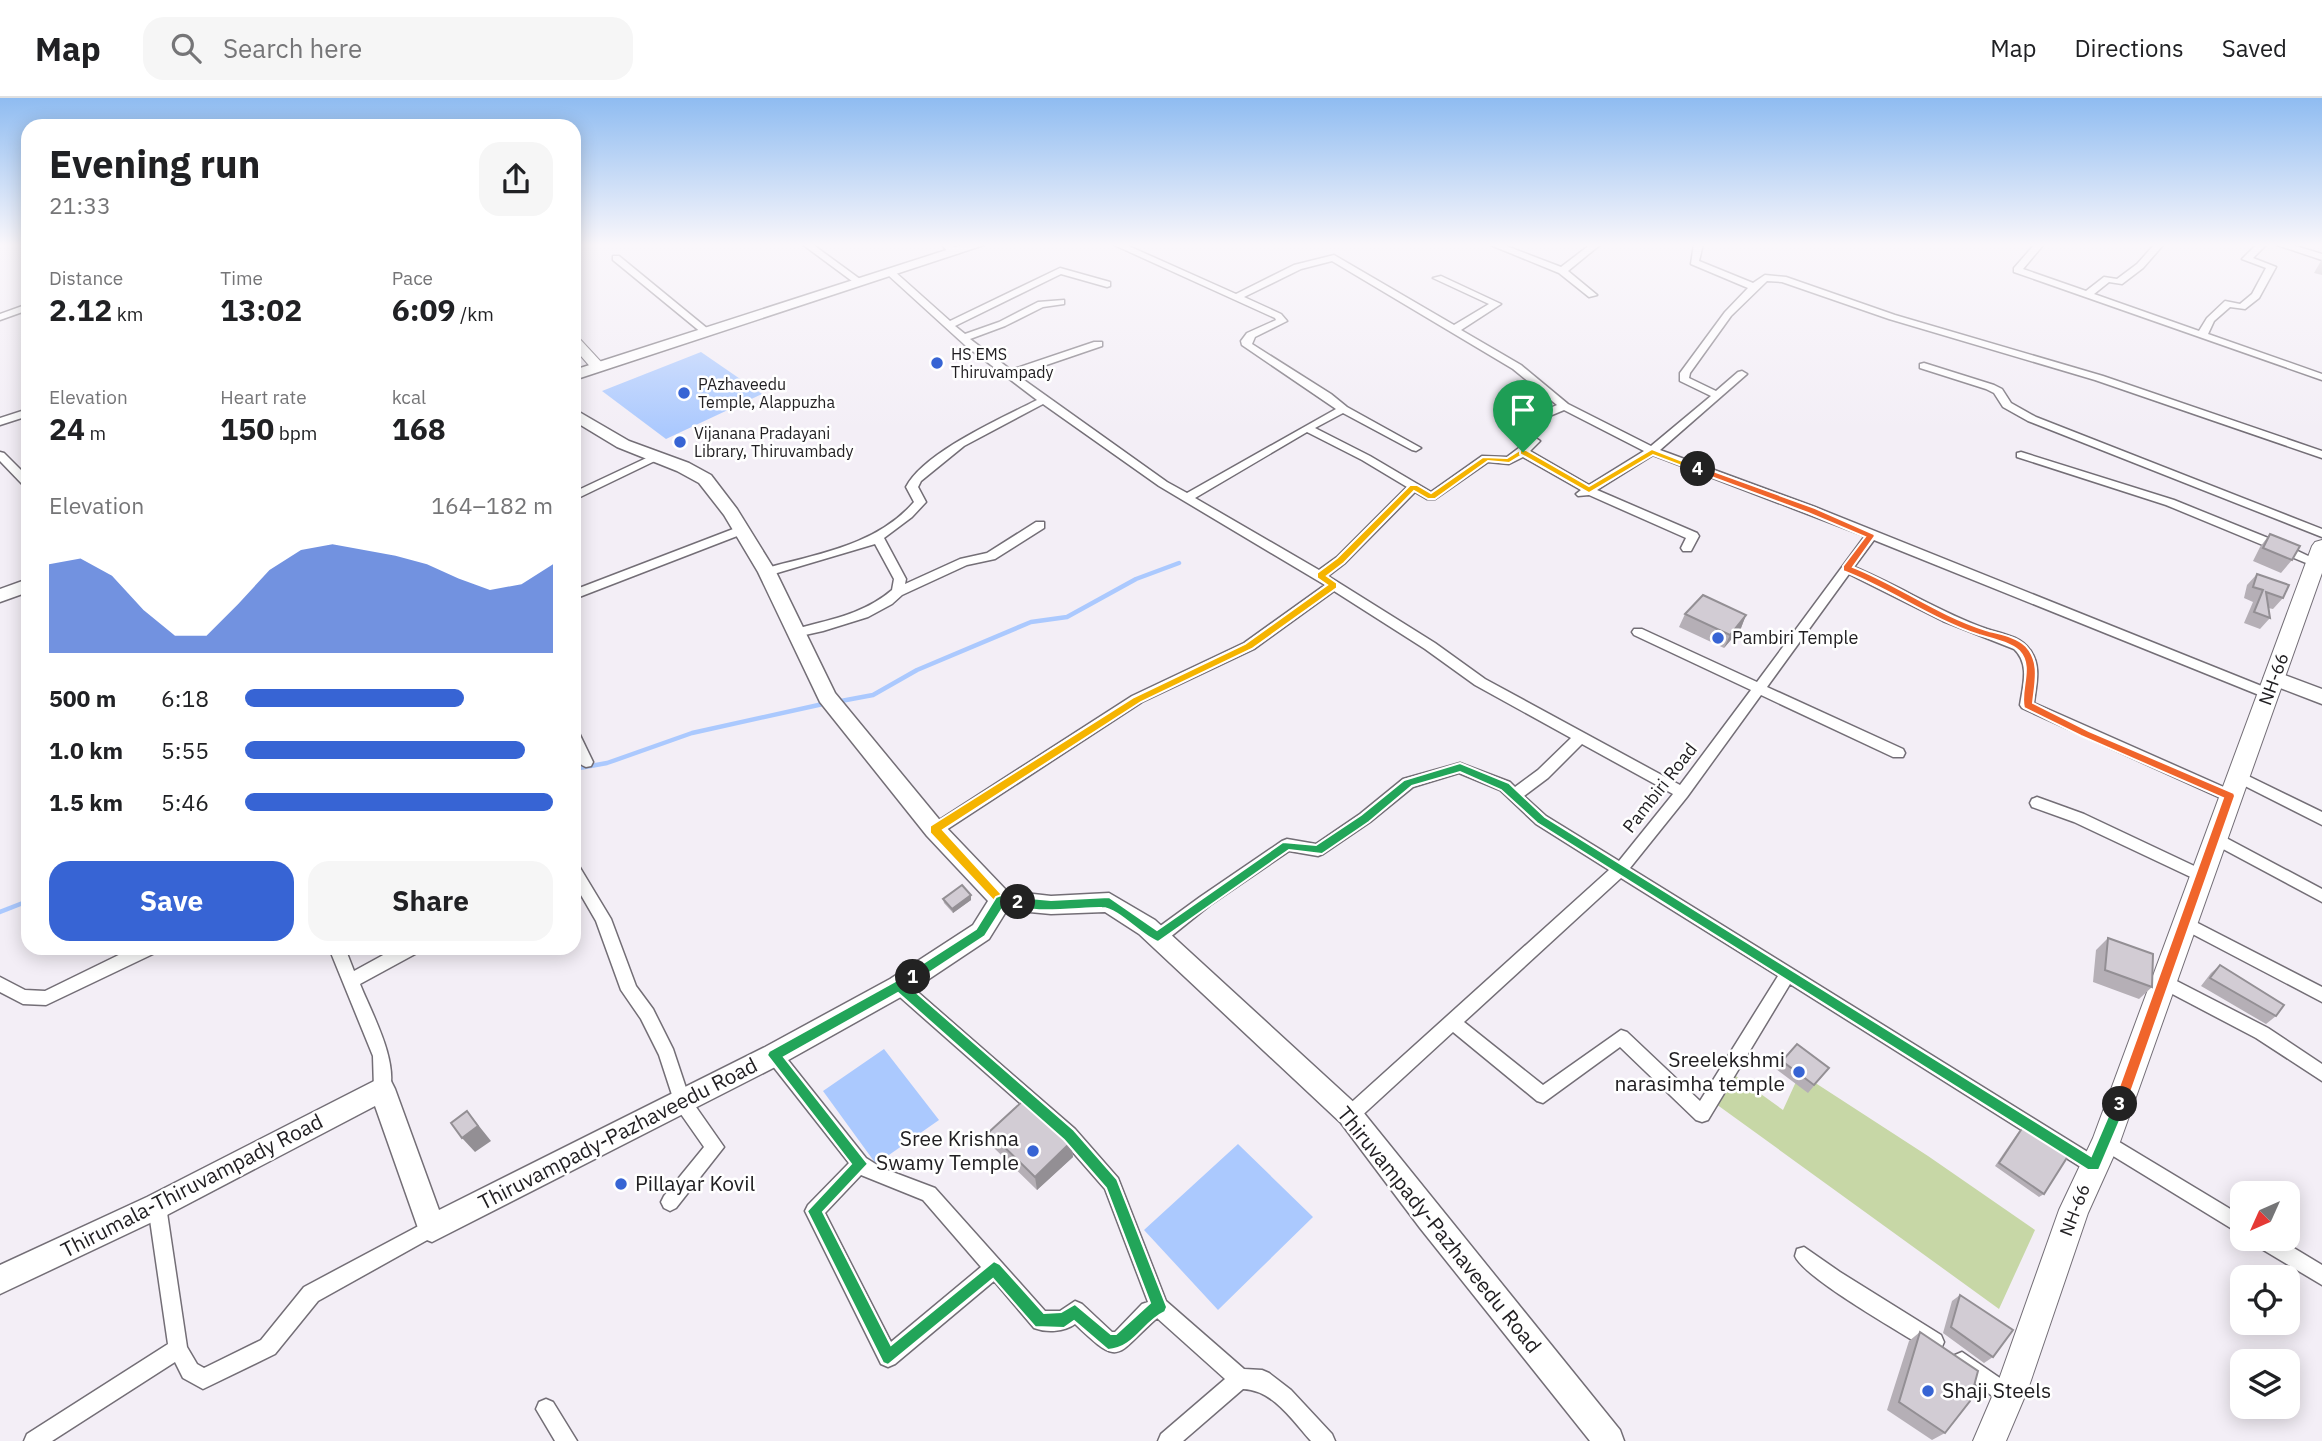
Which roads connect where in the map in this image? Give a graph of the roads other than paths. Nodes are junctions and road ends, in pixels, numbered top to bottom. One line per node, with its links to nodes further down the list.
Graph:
1 (675, 307): 17 (street)
2 (781, 307): 17 (main road)
3 (929, 307): 15 (street)
4 (987, 307): 15 (street)
5 (1036, 307): 19 (street)
6 (1258, 307): 31 (street)
7 (1417, 307): 16 (street)
8 (1492, 307): 16 (street)
9 (1735, 307): 28 (street)
10 (1860, 307): 41 (street)
11 (2121, 307): 18 (street)
12 (2224, 307): 18 (street)
13 (21, 310): 14 (street)
14 (0, 317)
15 (950, 325): 19 (street)
16 (1455, 329): 30 (street)
17 (705, 331): 23 (main road)
18 (2202, 335): 27 (street)
19 (963, 338): 26 (street)
20 (1098, 344): 26 (street)
21 (581, 348): 23 (street)
22 (1924, 366): 50 (street)
23 (598, 367): 24 (main road)
24 (581, 373)
25 (1742, 373): 28 (street)
26 (1009, 374): 29 (street)
27 (2322, 377)
28 (1717, 395): 38 (street)
29 (1044, 400): 47 (street); 52 (street)
30 (1564, 406): 37 (street); 38 (street)
31 (1342, 410): 35 (street); 36 (street)
32 (21, 414): 34 (street)
33 (581, 418): 42 (main road)
34 (0, 422)
35 (1307, 428): 44 (street); 47 (street)
36 (1416, 448)
37 (1523, 452): 44 (street); 46 (street)
38 (1652, 452): 46 (street); 51 (street)
39 (0, 454): 43 (street)
40 (2021, 455): 54 (street)
41 (2322, 455)
42 (657, 456): 45 (street); 49 (main road)
43 (21, 476)
44 (1413, 487): 57 (street)
45 (581, 493)
46 (1585, 493): 53 (street)
47 (1186, 498): 57 (street)
48 (1040, 525): 60 (street)
49 (741, 530): 56 (main road); 61 (street)
50 (2322, 533)
51 (1871, 536): 55 (street, Pambiri Road); 65 (street)
52 (877, 537): 56 (street); 60 (street)
53 (1688, 548)
54 (2319, 554): 65 (main road, NH-66)
55 (1847, 569): 66 (street, Pambiri Road); 72 (street)
56 (767, 572): 64 (main road)
57 (1320, 576): 58 (street)
58 (1334, 585): 68 (street); 77 (street)
59 (21, 588): 62 (main road)
60 (898, 592): 64 (street)
61 (581, 593)
62 (0, 596)
63 (1638, 632): 66 (street)
64 (796, 633): 77 (main road)
65 (2272, 686): 67 (main road); 72 (main road, NH-66)
66 (1759, 687): 70 (street); 73 (street, Pambiri Road)
67 (2322, 697)
68 (1581, 737): 73 (street); 74 (street)
69 (581, 752): 71 (street)
70 (1898, 753)
71 (586, 762)
72 (2234, 786): 76 (street); 78 (main road, NH-66)
73 (1682, 793): 79 (street, Pambiri Road)
74 (1515, 795): 79 (street); 85 (street)
75 (2037, 803): 80 (street)
76 (2322, 819)
77 (934, 830): 83 (main road)
78 (2215, 838): 80 (main road, NH-66); 82 (street)
79 (1620, 869): 89 (street); 95 (street, Pambiri Road)
80 (2202, 876): 84 (main road, NH-66)
81 (581, 882): 99 (street)
82 (2322, 896)
83 (1001, 900): 85 (main road, Thiruvampady-Pazhaveedu Road); 93 (main road, Thiruvampady-Pazhaveedu Road)
84 (2186, 923): 91 (main road, NH-66); 94 (street)
85 (1158, 937): 100 (main road, Thiruvampady-Pazhaveedu Road)
86 (135, 955): 92 (street)
87 (340, 955): 90 (street)
88 (398, 955): 90 (street)
89 (1788, 974): 95 (street); 103 (street)
90 (351, 981): 98 (street)
91 (2165, 982): 97 (street); 101 (main road, NH-66)
92 (0, 984)
93 (899, 986): 96 (main road, Thiruvampady-Pazhaveedu Road); 113 (street)
94 (2322, 996)
95 (1452, 1022): 100 (street, Pambiri Road)
96 (774, 1055): 99 (main road, Thiruvampady-Pazhaveedu Road); 102 (street)
97 (2322, 1073)
98 (382, 1089): 105 (main road, Thirumala-Thiruvampady Road); 107 (main road)
99 (682, 1101): 104 (street); 107 (main road, Thiruvampady-Pazhaveedu Road)
100 (1350, 1115): 122 (main road, Thiruvampady-Pazhaveedu Road)
101 (2106, 1142): 103 (main road, NH-66); 106 (street)
102 (860, 1164): 110 (street); 110 (street)
103 (2094, 1166): 116 (main road, NH-66)
104 (670, 1202)
105 (157, 1206): 112 (main road, Thirumala-Thiruvampady Road); 114 (street)
106 (2230, 1219)
107 (432, 1228): 114 (street)
108 (2281, 1251): 111 (street)
109 (1804, 1256): 116 (street)
110 (994, 1269): 113 (street)
111 (2322, 1276)
112 (0, 1280)
113 (1159, 1307): 115 (street)
114 (178, 1349): 118 (street)
115 (1240, 1379): 120 (street); 121 (street)
116 (2009, 1396): 123 (main road, NH-66)
117 (546, 1409): 119 (street)
118 (33, 1441)
119 (567, 1441)
120 (1168, 1441)
121 (1325, 1441)
122 (1609, 1441)
123 (1989, 1441)

